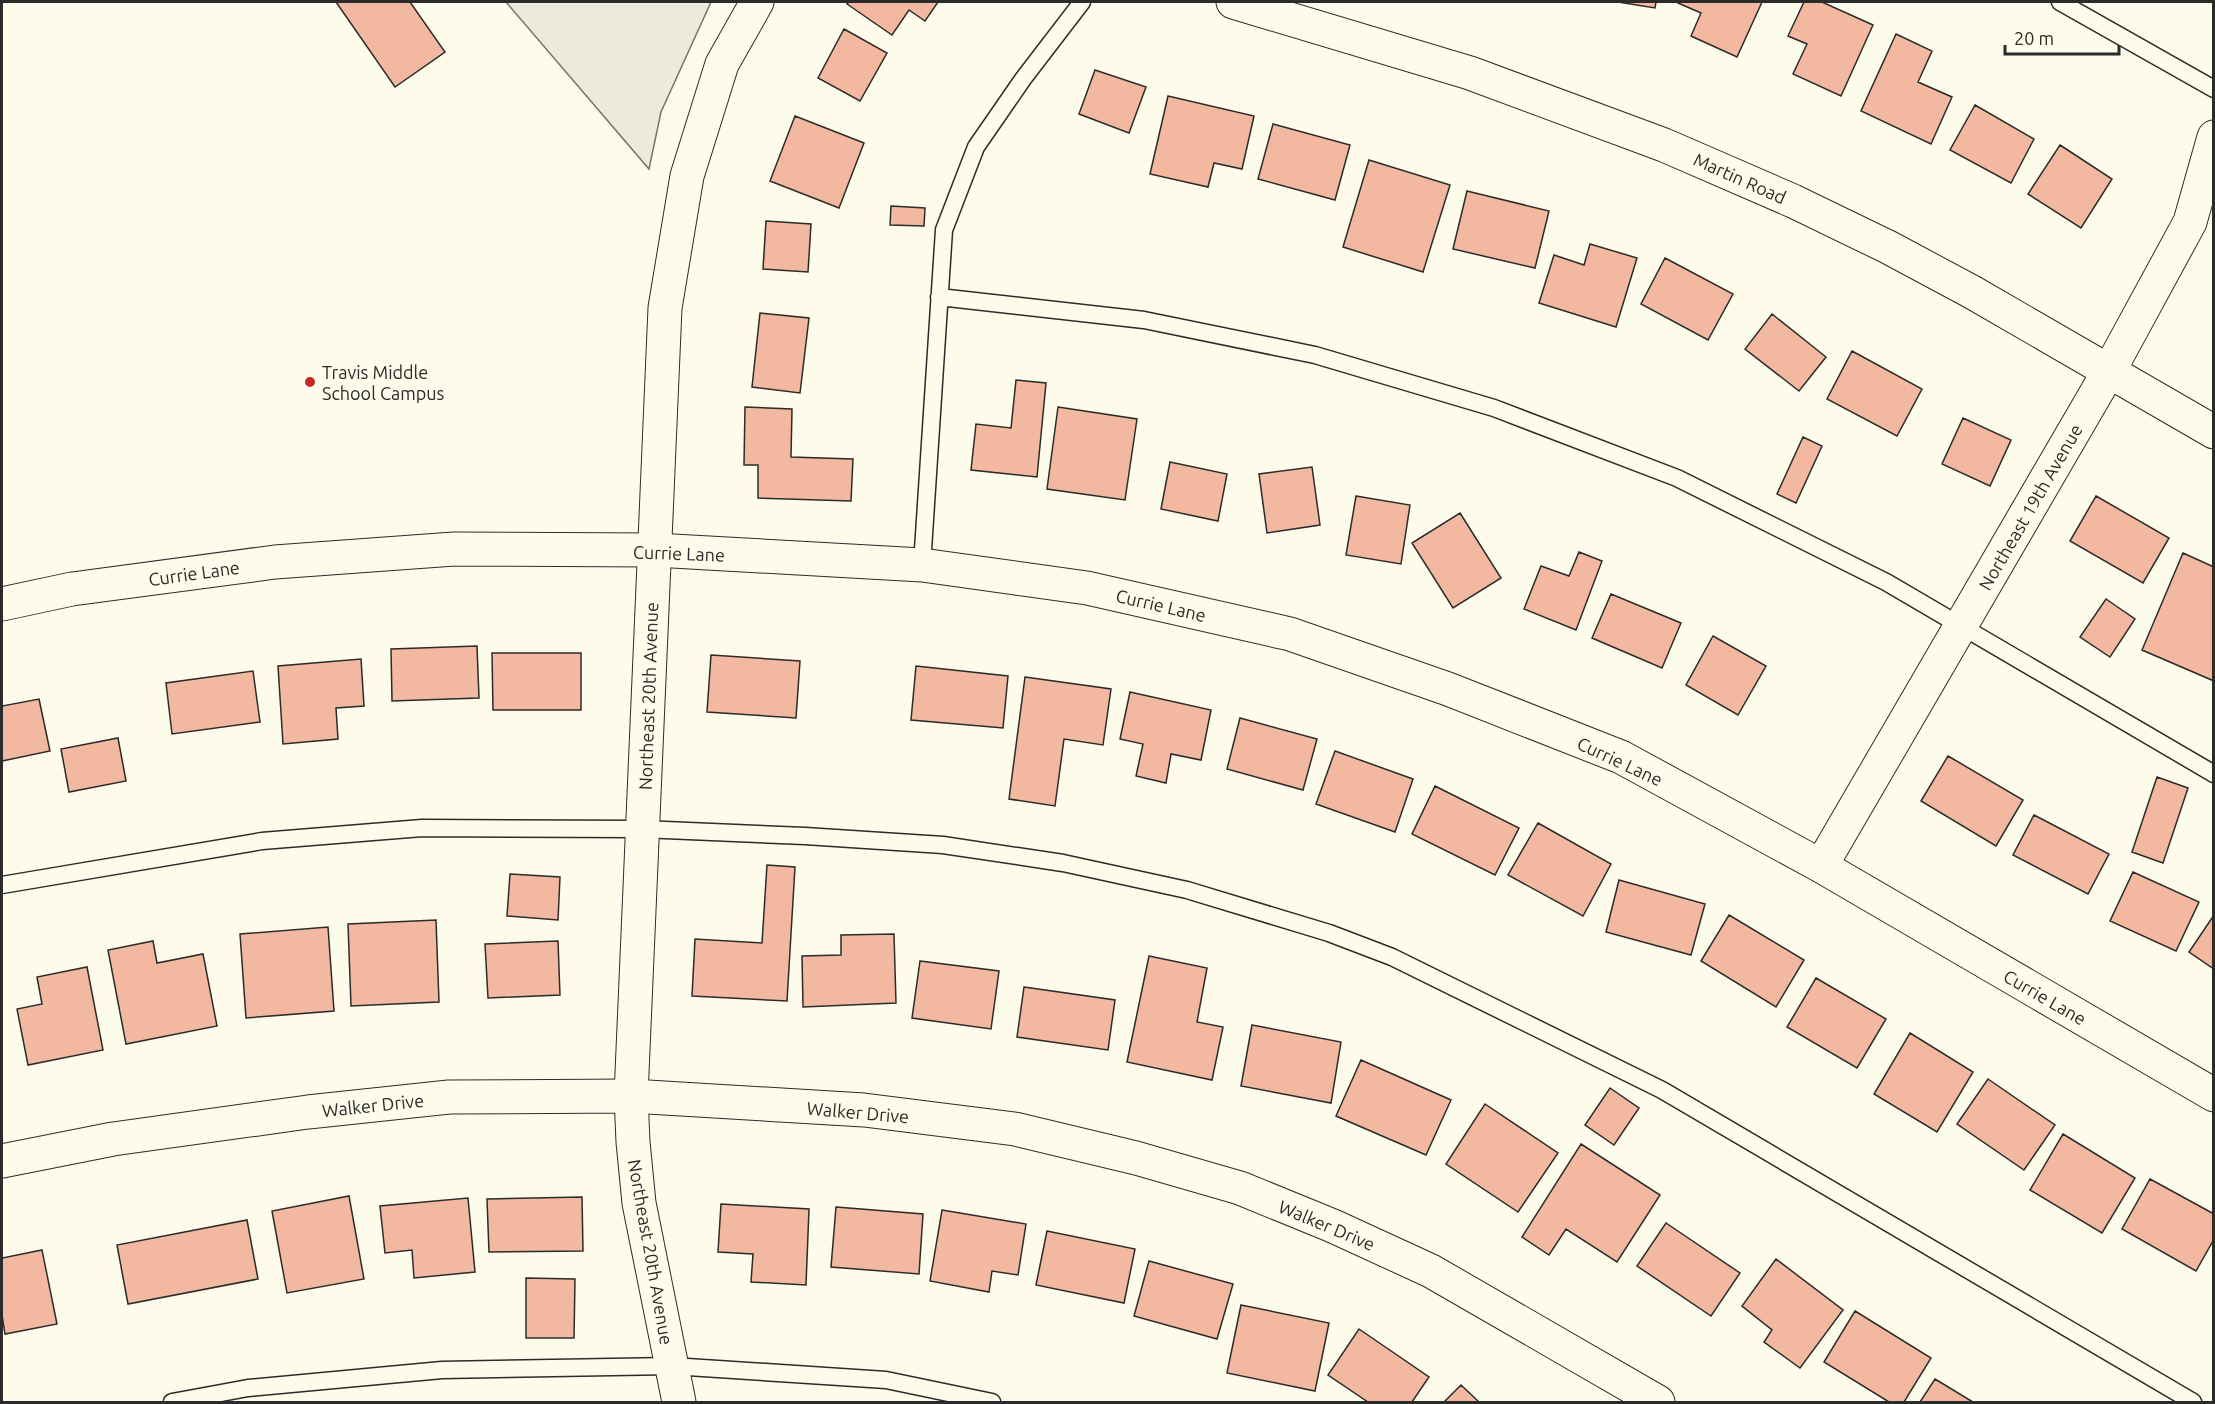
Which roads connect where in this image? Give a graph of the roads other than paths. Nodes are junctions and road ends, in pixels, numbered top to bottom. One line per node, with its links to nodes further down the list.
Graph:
1 (757, 2): 10 (street, Northeast 20th Avenue)
2 (1082, 2): 7 (lane)
3 (1233, 2): 8 (street, Martin Road)
4 (2060, 2): 5 (lane)
5 (2214, 89)
6 (2214, 137): 8 (street, Northeast 19th Avenue)
7 (939, 297): 11 (lane); 13 (lane)
8 (2109, 371): 9 (street, Martin Road); 13 (street, Northeast 19th Avenue)
9 (2214, 432)
10 (655, 550): 11 (street, Currie Lane); 12 (street, Currie Lane); 15 (street, Northeast 20th Avenue)
11 (922, 565): 16 (street, Currie Lane)
12 (2, 604)
13 (1960, 626): 14 (lane); 16 (street, Northeast 19th Avenue)
14 (2214, 774)
15 (642, 829): 17 (lane); 19 (street, Northeast 20th Avenue); 26 (lane)
16 (1821, 866): 18 (street, Currie Lane)
17 (2, 885)
18 (2214, 1095)
19 (631, 1096): 20 (street, Walker Drive); 21 (street, Northeast 20th Avenue); 25 (street, Walker Drive)
20 (2, 1161)
21 (672, 1366): 22 (lane); 23 (street, Northeast 20th Avenue); 24 (lane)
22 (172, 1402)
23 (679, 1402)
24 (992, 1402)
25 (1658, 1402)
26 (2193, 1402)

